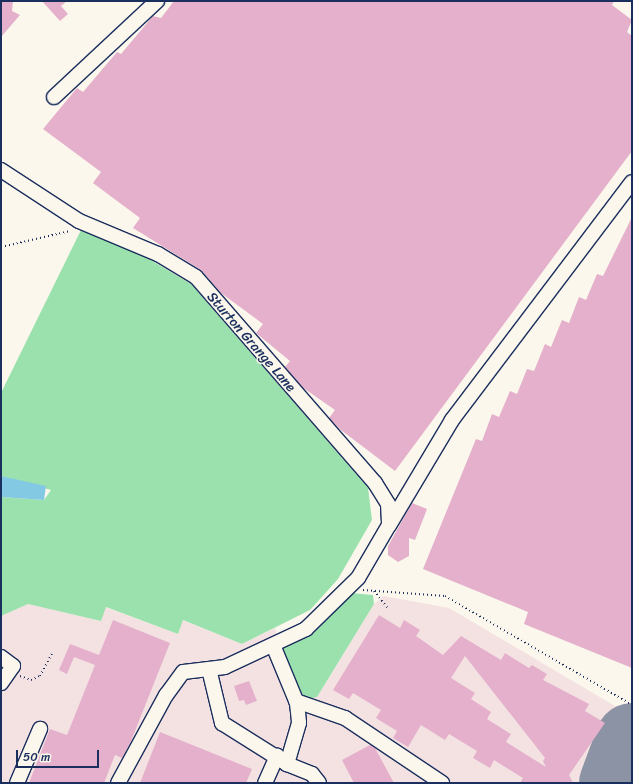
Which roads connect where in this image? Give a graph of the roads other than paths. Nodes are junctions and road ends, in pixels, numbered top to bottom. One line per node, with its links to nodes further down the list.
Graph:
1 (157, 1): 2 (lane)
2 (54, 97)
3 (1, 170): 5 (lane, Sturton Grange Lane)
4 (632, 182): 5 (lane)
5 (390, 525): 6 (lane)
6 (274, 645): 8 (lane); 10 (lane)
7 (1, 657): 9 (lane)
8 (209, 669): 12 (lane); 14 (lane)
9 (1, 683)
10 (296, 701): 12 (lane); 17 (lane)
11 (40, 729): 13 (lane)
12 (282, 760): 15 (lane); 16 (lane)
13 (17, 783)
14 (118, 783)
15 (265, 783)
16 (319, 783)
17 (442, 783)

